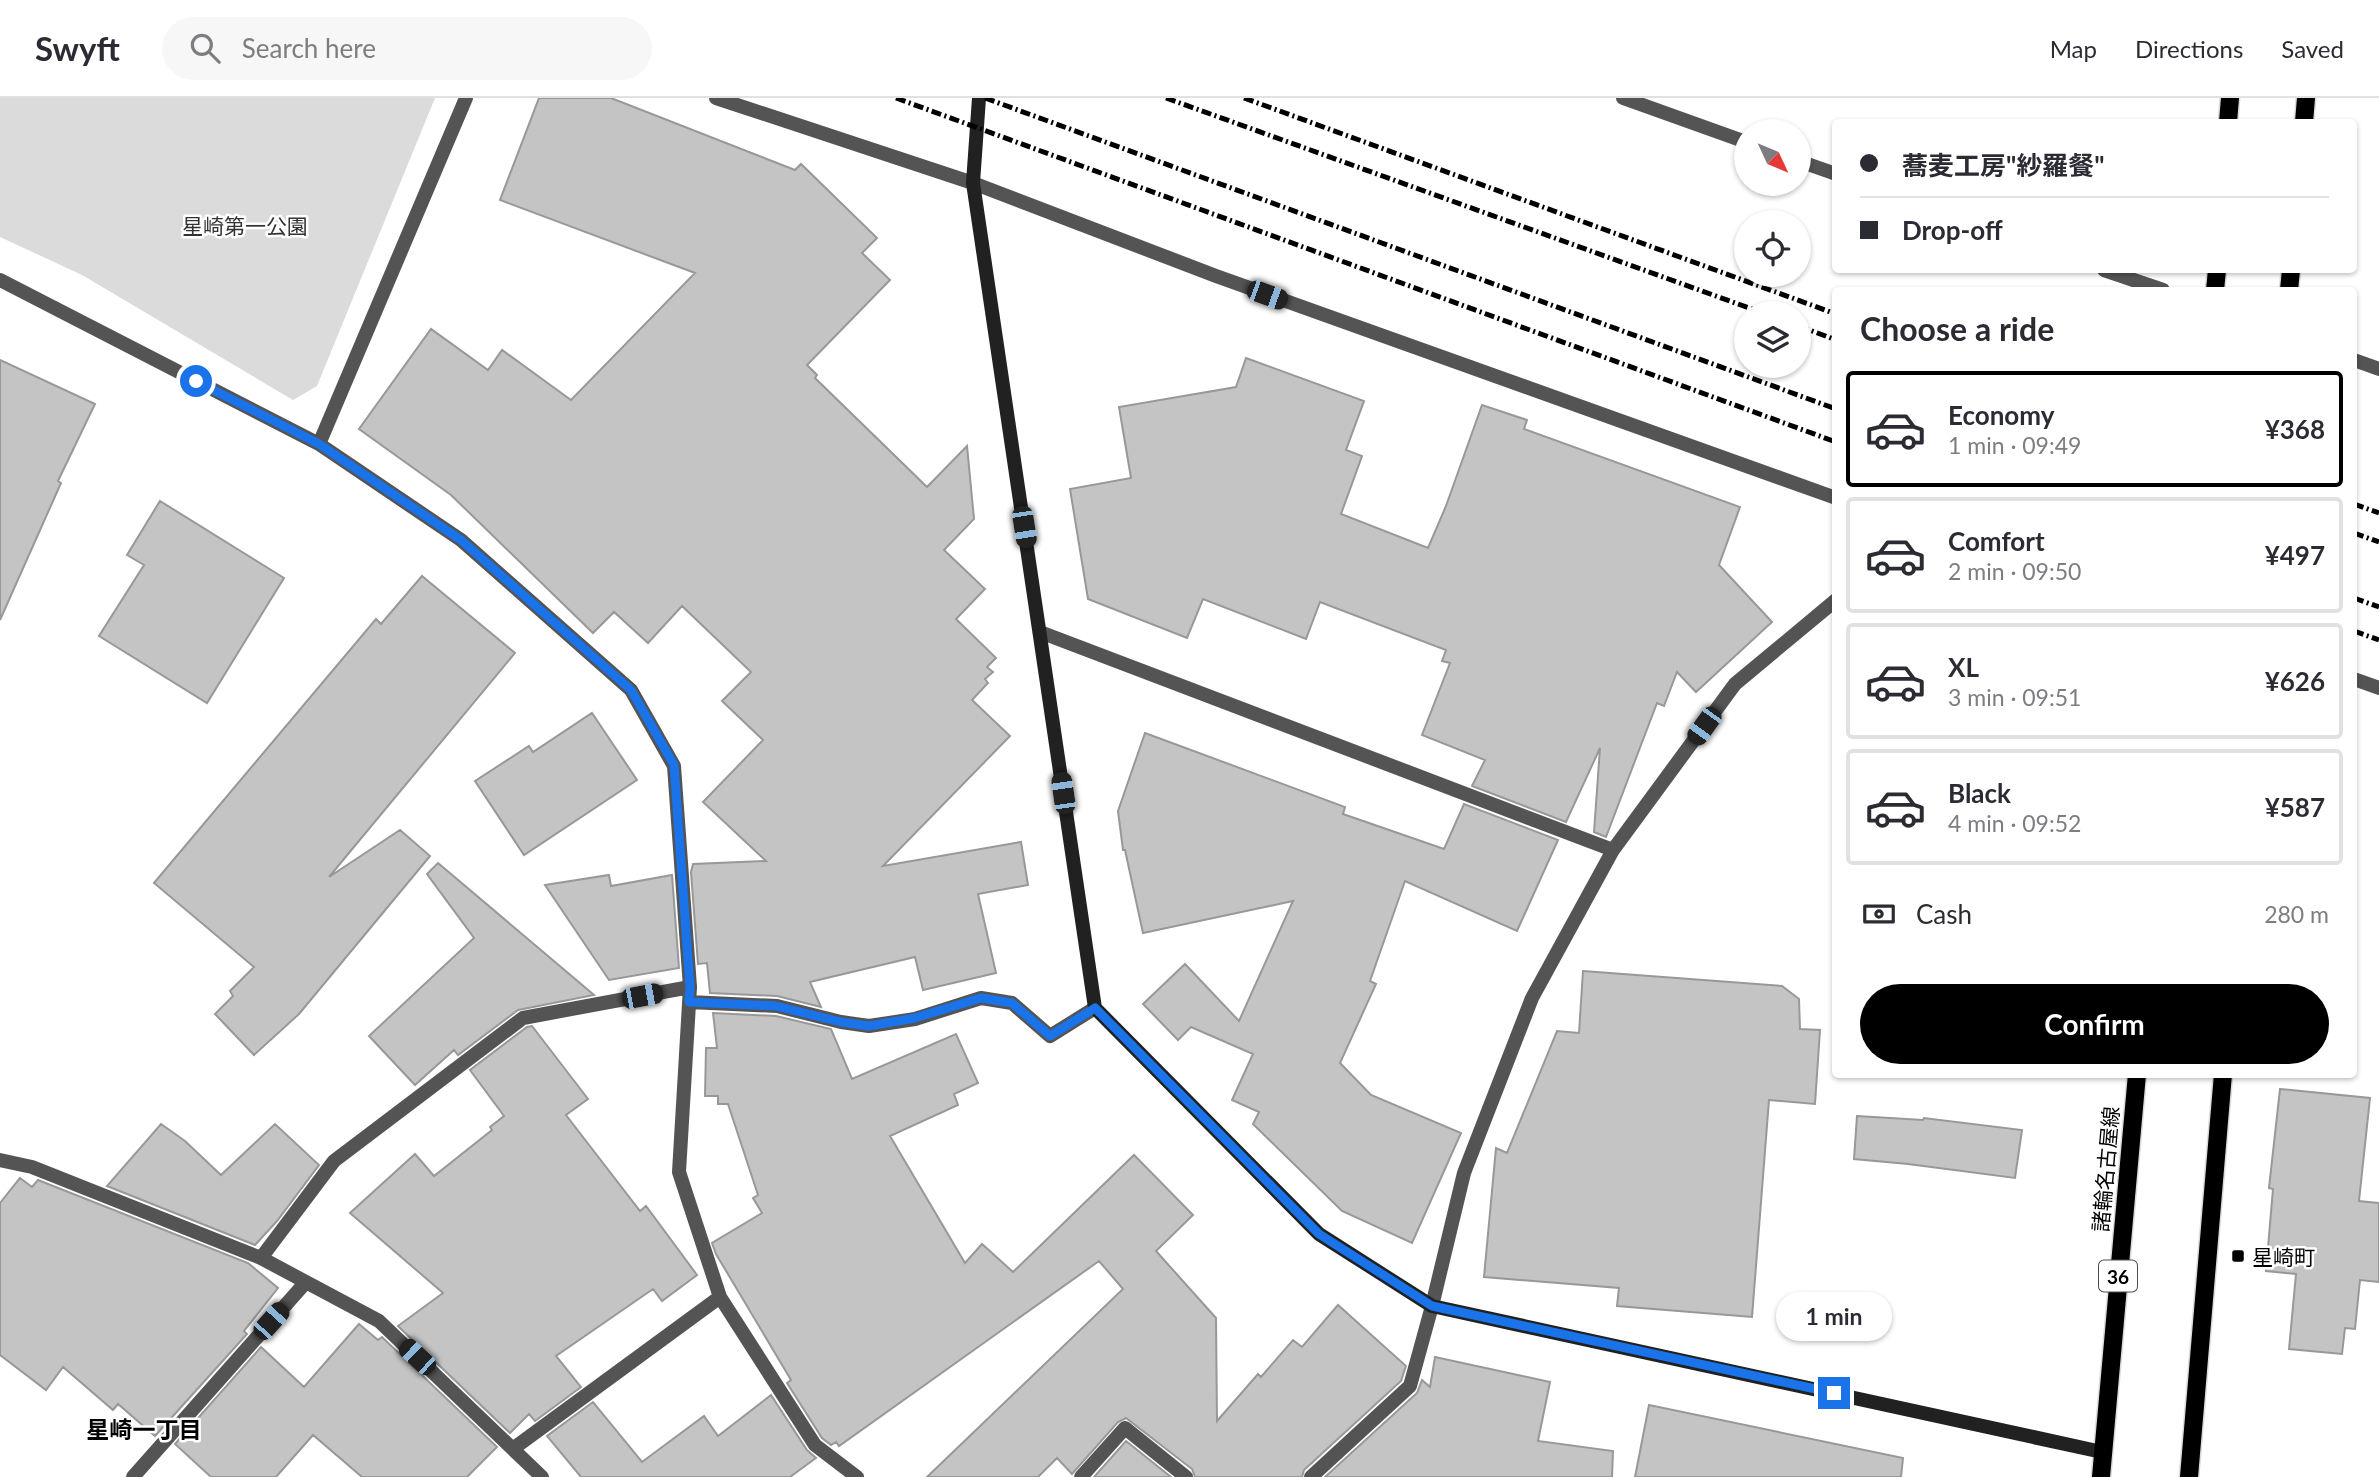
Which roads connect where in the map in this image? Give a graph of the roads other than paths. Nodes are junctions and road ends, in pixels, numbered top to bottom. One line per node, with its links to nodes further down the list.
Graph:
1 (466, 98): 18 (street)
2 (716, 98): 12 (street)
3 (979, 98): 12 (street)
4 (1623, 98): 9 (street)
5 (2230, 98): 7 (main road)
6 (2306, 98): 8 (main road)
7 (2228, 119)
8 (2304, 119)
9 (1734, 138)
10 (1811, 165): 11 (street)
11 (1832, 173)
12 (973, 183): 19 (street); 21 (street)
13 (2113, 273): 15 (street)
14 (0, 279): 18 (street)
15 (2154, 287)
16 (2357, 361): 17 (street)
17 (2379, 369)
18 (319, 444): 25 (street)
19 (1832, 498)
20 (1832, 603): 24 (street)
21 (1040, 632): 24 (street); 26 (street)
22 (2357, 680): 23 (street)
23 (2379, 688)
24 (1613, 850): 33 (street)
25 (689, 994): 26 (street); 30 (street); 32 (street)
26 (1095, 1008): 33 (street)
27 (2137, 1078): 35 (main road, 諸輪名古屋線 / 36)
28 (2223, 1078): 43 (main road)
29 (0, 1160): 30 (street)
30 (261, 1258): 31 (street)
31 (306, 1282): 34 (street); 36 (street)
32 (719, 1297): 34 (street); 38 (street)
33 (1432, 1306): 35 (street); 41 (street)
34 (514, 1448): 37 (street)
35 (2102, 1452): 42 (main road, 諸輪名古屋線 / 36)
36 (133, 1477)
37 (542, 1477)
38 (857, 1477)
39 (1081, 1477): 40 (street)
40 (1185, 1477)
41 (1311, 1477)
42 (2101, 1477)
43 (2189, 1477)

